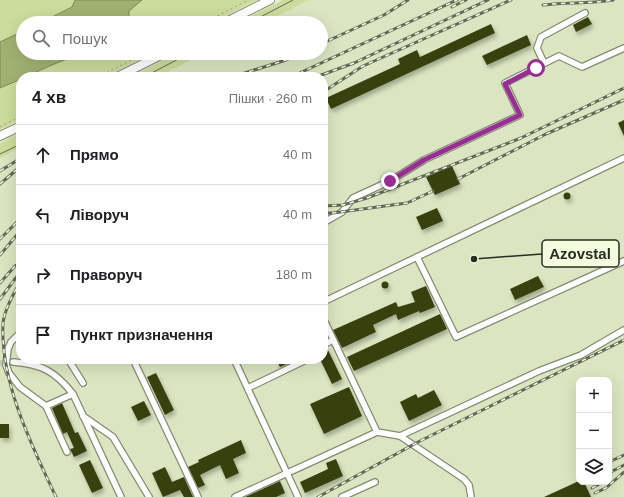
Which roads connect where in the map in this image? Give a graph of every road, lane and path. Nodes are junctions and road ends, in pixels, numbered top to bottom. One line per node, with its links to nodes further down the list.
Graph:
1 (248, 0): 4 (path)
2 (270, 0): 5 (highway)
3 (586, 13): 9 (lane)
4 (217, 16)
5 (238, 16)
6 (624, 48): 9 (lane)
7 (132, 60): 10 (path)
8 (151, 60): 11 (highway)
9 (544, 64): 17 (lane)
10 (108, 72)
11 (127, 72)
12 (16, 119): 13 (path)
13 (0, 127)
14 (16, 128): 15 (highway)
15 (0, 136)
16 (624, 158): 18 (lane)
17 (328, 220)
18 (417, 257): 19 (lane); 20 (lane)
19 (624, 261)
20 (328, 300)
21 (328, 329): 24 (lane)
22 (624, 330): 39 (lane)
23 (16, 337): 36 (lane)
24 (333, 340): 25 (lane); 38 (lane)
25 (328, 342)
26 (13, 362): 27 (lane)
27 (16, 362)
28 (34, 364): 35 (lane)
29 (71, 364): 33 (lane)
30 (135, 364): 45 (lane)
31 (236, 364): 34 (lane)
32 (298, 364): 34 (lane)
33 (83, 383)
34 (248, 388): 41 (lane)
35 (72, 394): 36 (lane); 37 (lane)
36 (46, 406): 40 (lane)
37 (83, 416): 43 (lane); 44 (lane)
38 (377, 432): 39 (lane); 41 (lane)
39 (400, 436): 49 (lane)
40 (67, 452)
41 (287, 473): 46 (lane); 47 (lane)
42 (375, 482): 48 (lane)
43 (121, 497)
44 (149, 497)
45 (198, 497)
46 (235, 497)
47 (298, 497)
48 (342, 497)
49 (471, 497)

